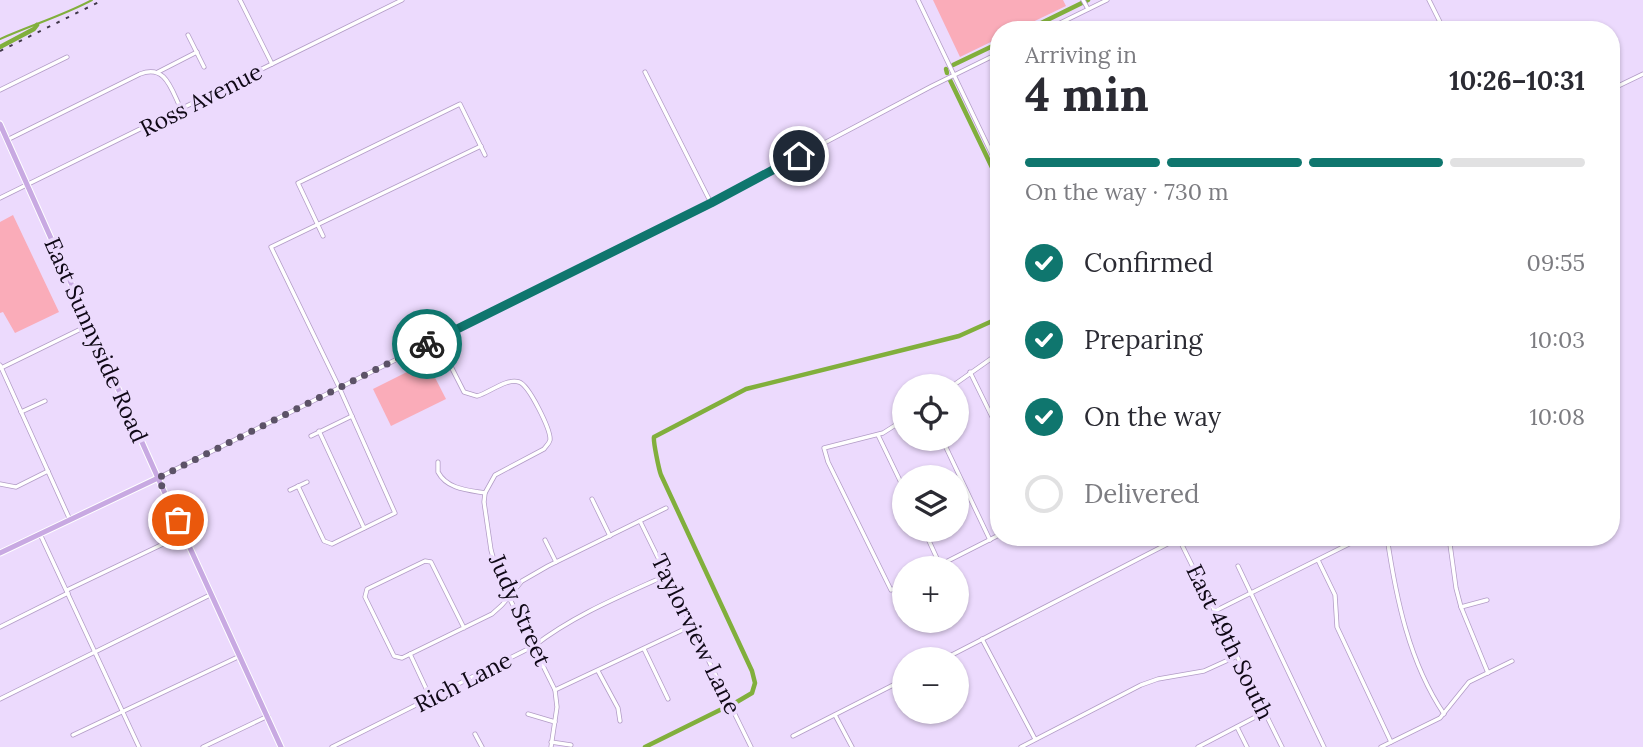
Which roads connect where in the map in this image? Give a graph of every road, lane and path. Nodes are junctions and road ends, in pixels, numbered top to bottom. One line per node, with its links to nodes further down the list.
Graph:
1 (240, 0): 14 (street)
2 (402, 0): 14 (street, Ross Avenue)
3 (918, 0): 19 (street)
4 (1083, 0): 7 (street)
5 (1107, 0): 7 (street)
6 (1429, 0): 9 (street)
7 (1087, 8): 8 (street)
8 (1063, 21)
9 (1440, 21)
10 (188, 34): 11 (street)
11 (197, 52): 15 (street); 16 (street)
12 (67, 57): 21 (street)
13 (990, 57): 19 (street)
14 (272, 64): 22 (street, Ross Avenue)
15 (204, 67)
16 (158, 72): 22 (street); 24 (street)
17 (645, 72): 30 (street)
18 (1643, 74): 20 (street)
19 (954, 75): 26 (street); 30 (street)
20 (1620, 85)
21 (0, 90)
22 (181, 109): 28 (street, Ross Avenue)
23 (0, 124): 24 (main road, East Sunnyside Road)
24 (7, 140): 28 (main road, East Sunnyside Road)
25 (481, 146): 27 (street); 31 (street); 31 (street)
26 (990, 150)
27 (485, 155)
28 (27, 184): 29 (street, Ross Avenue); 33 (main road, East Sunnyside Road)
29 (0, 198)
30 (711, 203): 34 (street)
31 (318, 225): 32 (street); 39 (street)
32 (323, 236)
33 (89, 325): 36 (street); 52 (main road, East Sunnyside Road)
34 (438, 339): 39 (street); 57 (street)
35 (990, 359): 37 (street)
36 (1, 367): 41 (street)
37 (970, 372): 38 (street); 42 (street)
38 (967, 374)
39 (339, 387): 43 (street); 52 (street)
40 (45, 401): 41 (street)
41 (21, 412): 51 (street)
42 (990, 413)
43 (352, 416): 45 (street); 62 (street)
44 (892, 427): 46 (street)
45 (319, 432): 47 (street); 62 (street)
46 (878, 435): 50 (street); 79 (street)
47 (311, 436)
48 (948, 451): 67 (street)
49 (438, 462): 57 (street)
50 (892, 465)
51 (48, 471): 54 (street); 60 (street)
52 (158, 478): 60 (main road); 64 (main road, East Sunnyside Road)
53 (307, 482): 55 (street)
54 (0, 484)
55 (298, 486): 56 (street); 62 (street)
56 (290, 490)
57 (485, 493): 83 (street, Judy Street)
58 (592, 499): 65 (street)
59 (666, 508): 61 (street)
60 (70, 520): 63 (main road)
61 (640, 521): 65 (street); 78 (street, Taylorview Lane)
62 (365, 529)
63 (40, 534): 73 (main road); 80 (street)
64 (184, 534): 80 (street); 82 (main road, East Sunnyside Road)
65 (610, 536): 76 (street)
66 (545, 540): 76 (street)
67 (990, 540): 74 (street)
68 (1163, 546): 90 (street)
69 (1183, 546): 86 (street, East 49th South)
70 (1345, 546): 75 (street)
71 (1388, 546): 109 (street)
72 (1450, 546): 85 (street)
73 (0, 553)
74 (958, 556)
75 (1318, 560): 81 (street); 119 (street)
76 (556, 562): 83 (street)
77 (1238, 566): 81 (street)
78 (667, 575): 87 (street, Taylorview Lane); 91 (street, Rich Lane)
79 (892, 590)
80 (68, 592): 88 (street); 94 (street)
81 (1251, 593): 86 (street); 133 (street)
82 (212, 594): 94 (street); 96 (main road, East Sunnyside Road)
83 (509, 595): 89 (street); 91 (street, Judy Street)
84 (1487, 600): 85 (street)
85 (1461, 607): 100 (street)
86 (1215, 611): 97 (street, East 49th South)
87 (691, 626): 93 (street); 127 (street, Taylorview Lane)
88 (0, 627)
89 (464, 628): 95 (street); 95 (street)
90 (982, 639): 92 (street); 118 (street)
91 (534, 646): 102 (street, Judy Street); 104 (street, Rich Lane)
92 (967, 647)
93 (644, 649): 99 (street); 105 (street)
94 (96, 653): 103 (street); 106 (street)
95 (410, 654): 104 (street)
96 (240, 656): 106 (street); 111 (main road, East Sunnyside Road)
97 (1237, 656): 107 (street, East 49th South); 118 (street)
98 (1512, 662): 100 (street)
99 (598, 671): 102 (street); 112 (street)
100 (1488, 673): 109 (street)
101 (892, 686): 110 (street)
102 (555, 690): 113 (street, Judy Street)
103 (0, 699)
104 (431, 699): 125 (street, Rich Lane)
105 (668, 699)
106 (123, 712): 116 (street); 122 (street)
107 (1265, 712): 114 (street); 132 (street, East 49th South)
108 (528, 714): 113 (street)
109 (1444, 714): 119 (street)
110 (835, 715): 117 (street); 128 (street)
111 (268, 716): 123 (street); 124 (main road, East Sunnyside Road)
112 (620, 721)
113 (555, 722): 120 (street, Judy Street)
114 (1237, 727): 130 (street); 131 (street)
115 (475, 734): 126 (street)
116 (73, 735)
117 (793, 736)
118 (1035, 740): 129 (street)
119 (1391, 742): 134 (street)
120 (551, 745): 121 (street)
121 (571, 745)
122 (139, 747)
123 (203, 747)
124 (281, 747)
125 (332, 747)
126 (482, 747)
127 (751, 747)
128 (852, 747)
129 (1021, 747)
130 (1199, 747)
131 (1247, 747)
132 (1282, 747)
133 (1324, 747)
134 (1381, 747)

